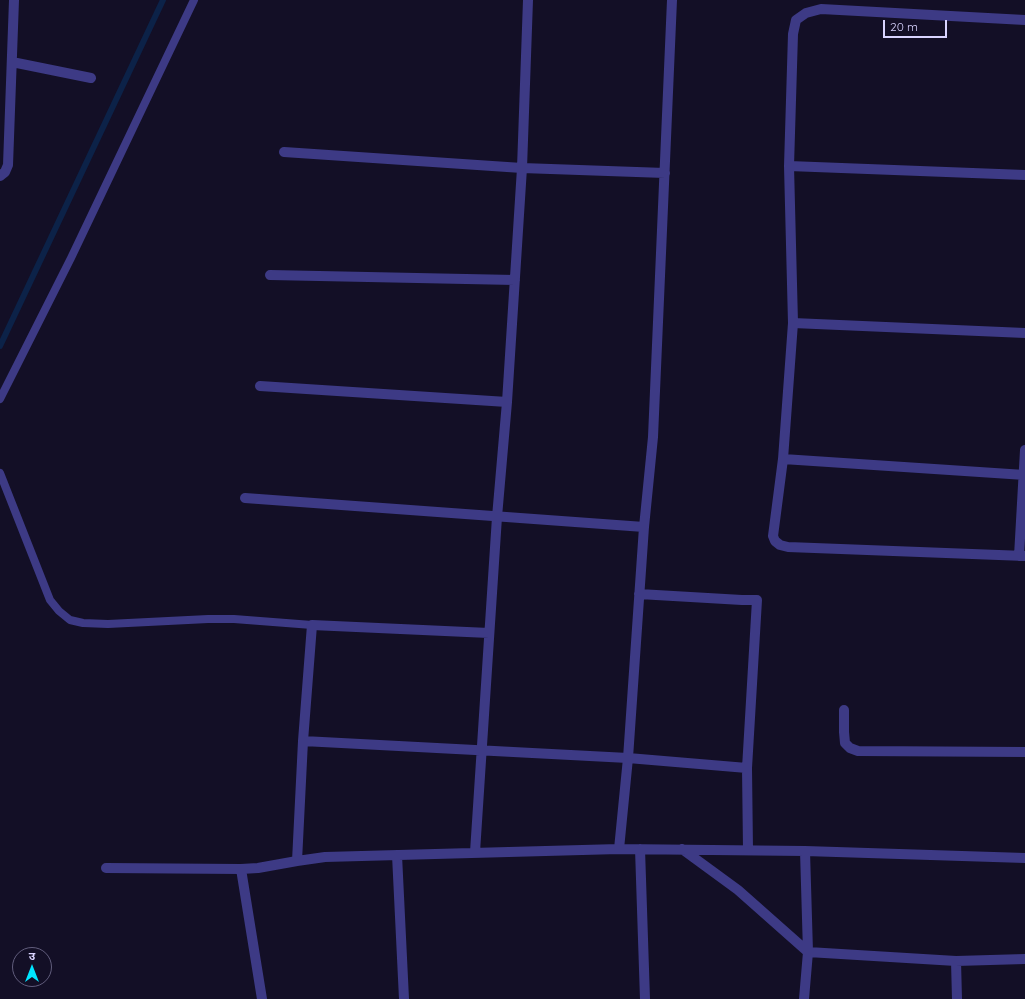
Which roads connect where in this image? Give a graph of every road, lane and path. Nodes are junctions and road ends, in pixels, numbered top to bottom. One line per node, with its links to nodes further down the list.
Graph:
1 (14, 0): 6 (street)
2 (194, 0): 19 (lane)
3 (528, 0): 10 (street)
4 (672, 0): 11 (street)
5 (1025, 20): 9 (street)
6 (12, 62): 7 (street); 12 (street)
7 (91, 78)
8 (284, 152): 10 (street)
9 (789, 166): 13 (street); 16 (street)
10 (522, 168): 11 (street); 15 (street)
11 (664, 174): 27 (street)
12 (0, 176)
13 (1025, 176)
14 (270, 275): 15 (street)
15 (515, 280): 20 (street)
16 (793, 323): 17 (street); 22 (street)
17 (1025, 333)
18 (260, 386): 20 (street)
19 (0, 399)
20 (507, 402): 26 (street)
21 (1025, 450): 24 (street)
22 (783, 458): 24 (street); 28 (street)
23 (0, 473): 30 (lane)
24 (1024, 475): 28 (street)
25 (245, 498): 26 (street)
26 (497, 517): 27 (street); 31 (street)
27 (644, 527): 29 (street)
28 (1022, 556)
29 (639, 594): 36 (street); 37 (street)
30 (312, 625): 31 (street); 33 (street)
31 (489, 633): 34 (street)
32 (844, 710): 35 (street)
33 (303, 741): 34 (street); 46 (street)
34 (482, 751): 36 (street); 43 (street)
35 (1025, 752)
36 (628, 758): 37 (street); 38 (street)
37 (747, 768): 41 (street)
38 (619, 849): 39 (street); 43 (street)
39 (640, 849): 40 (street); 54 (street)
40 (682, 849): 41 (street); 49 (street)
41 (748, 850): 42 (street)
42 (805, 851): 45 (street); 49 (street)
43 (475, 852): 44 (street)
44 (397, 855): 46 (street); 53 (street)
45 (1025, 858)
46 (297, 861): 48 (street)
47 (106, 868): 48 (street)
48 (241, 869): 52 (street)
49 (808, 952): 51 (street); 55 (street)
50 (1025, 959): 51 (street)
51 (956, 962): 56 (street)
52 (262, 999)
53 (404, 999)
54 (646, 999)
55 (804, 999)
56 (957, 999)

